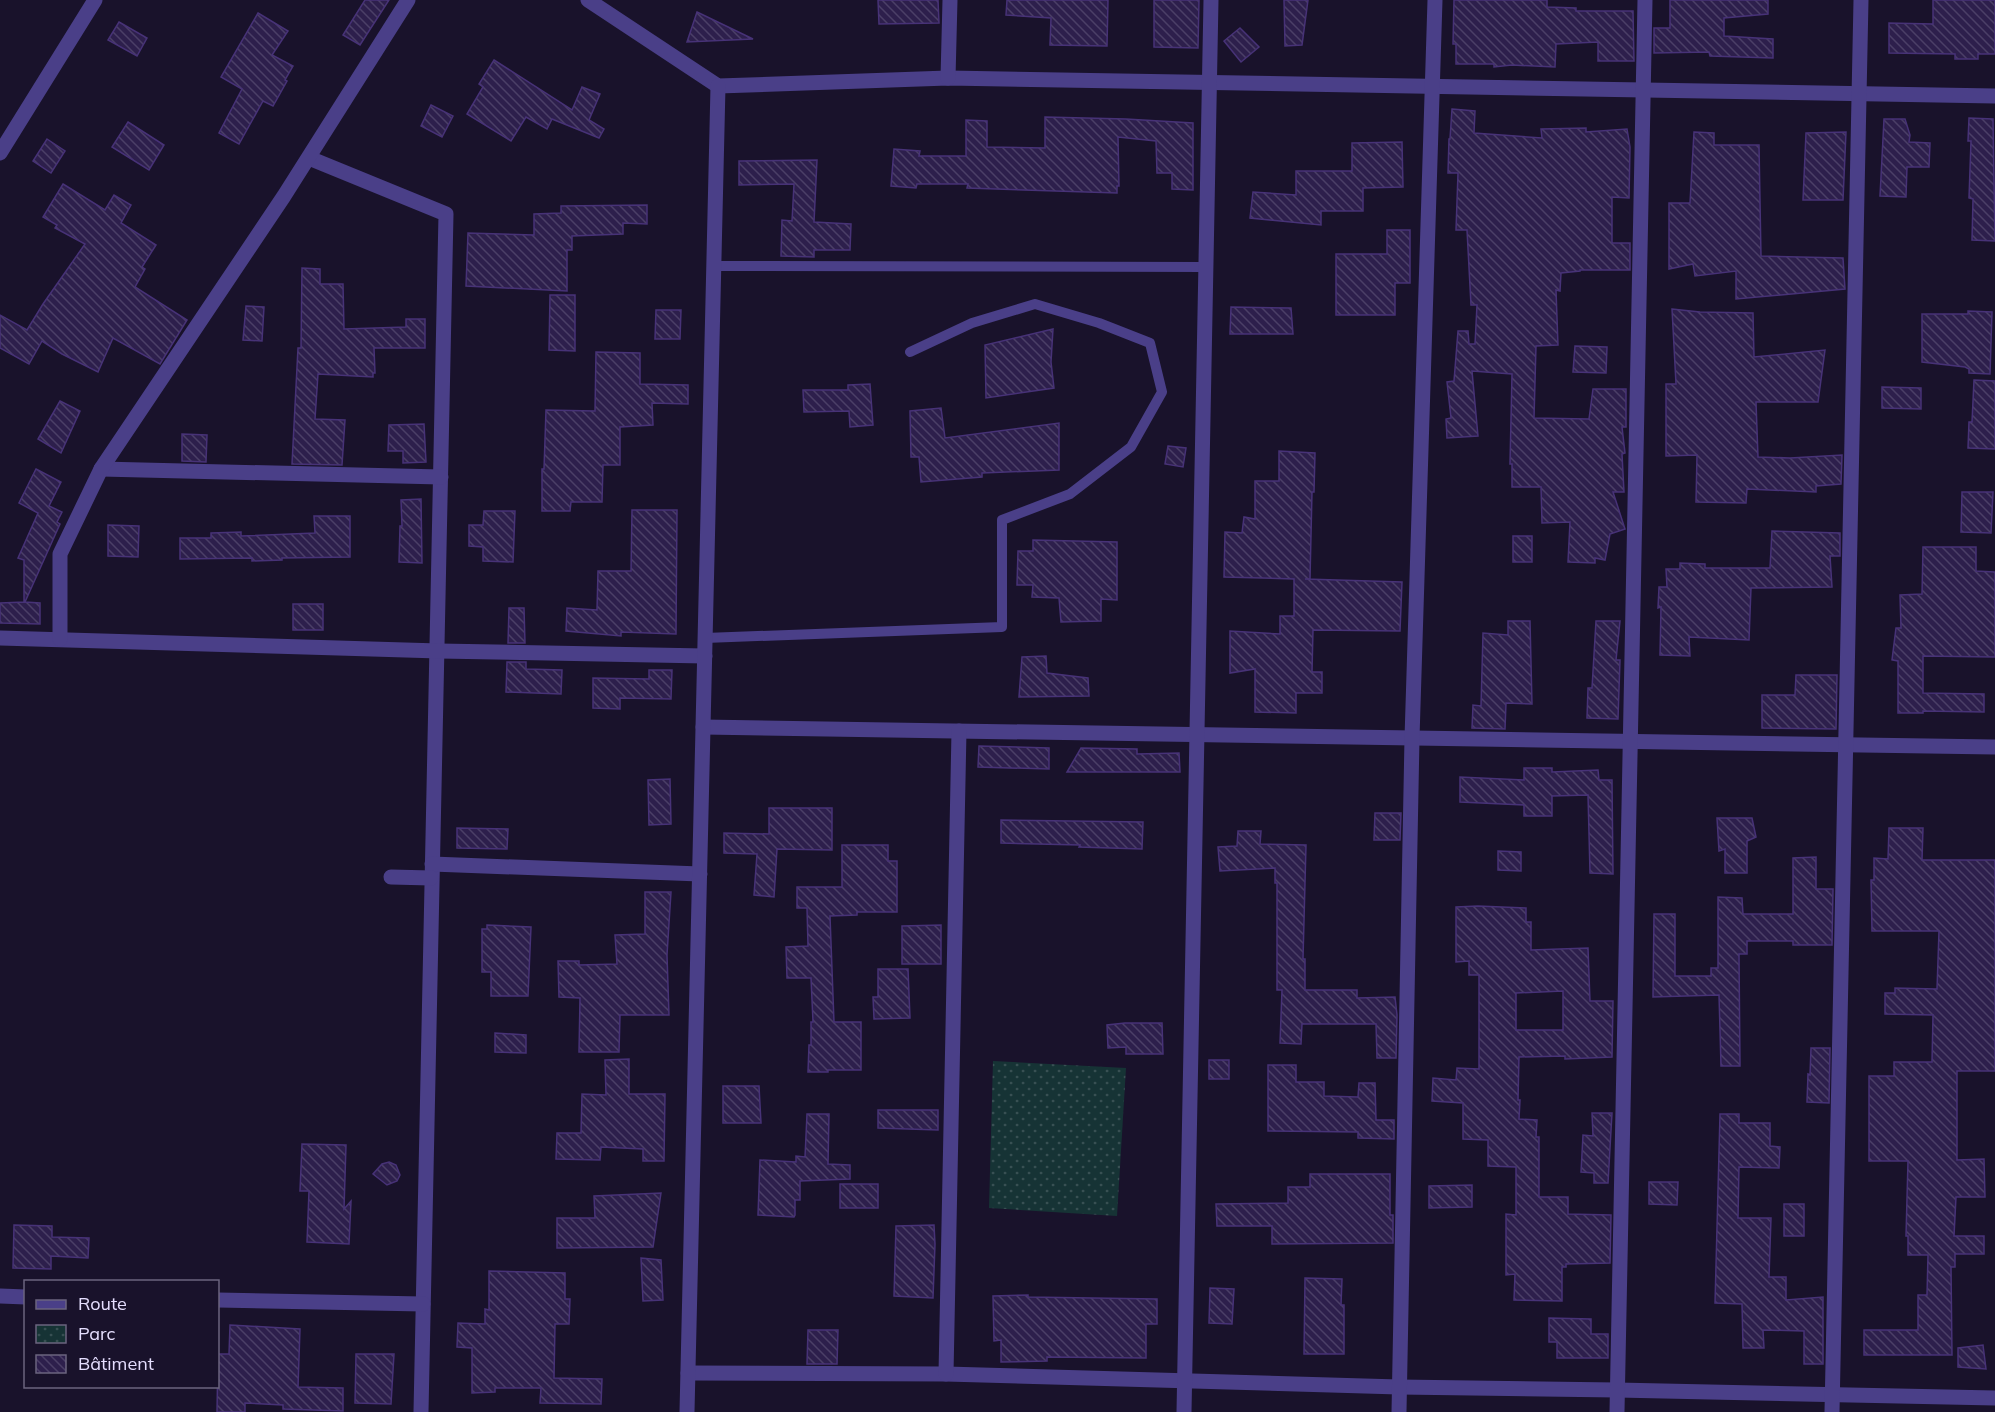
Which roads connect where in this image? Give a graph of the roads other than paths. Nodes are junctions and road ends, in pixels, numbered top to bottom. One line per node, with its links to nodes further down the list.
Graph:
1 (95, 0): 16 (street)
2 (408, 0): 17 (street)
3 (588, 0): 11 (street)
4 (950, 0): 9 (street)
5 (1211, 0): 10 (street)
6 (1435, 0): 12 (street)
7 (1645, 0): 13 (street)
8 (1862, 0): 14 (street)
9 (948, 78): 10 (street); 11 (street)
10 (1209, 83): 12 (street); 19 (street)
11 (718, 86): 18 (street)
12 (1434, 87): 13 (street); 31 (street)
13 (1643, 90): 14 (street); 32 (street)
14 (1858, 94): 15 (street); 33 (street)
15 (1995, 96)
16 (0, 153)
17 (309, 158): 21 (street); 22 (street)
18 (714, 266): 19 (lane); 24 (street)
19 (1205, 267): 30 (street)
20 (910, 352): 24 (lane)
21 (101, 469): 22 (street); 25 (street)
22 (441, 477): 26 (street)
23 (0, 638): 25 (street)
24 (705, 638): 27 (street)
25 (60, 639): 26 (street)
26 (438, 651): 27 (street); 35 (street)
27 (705, 656): 28 (street)
28 (703, 727): 29 (street); 36 (street)
29 (958, 731): 30 (street); 43 (street)
30 (1197, 734): 31 (street); 44 (street)
31 (1412, 738): 32 (street); 45 (street)
32 (1630, 741): 33 (street); 46 (street)
33 (1845, 745): 34 (street); 47 (street)
34 (1995, 747)
35 (431, 871): 36 (street); 37 (street); 41 (street)
36 (699, 874): 42 (street)
37 (391, 877)
38 (0, 1296): 39 (street)
39 (24, 1297)
40 (219, 1300): 41 (street)
41 (423, 1304): 49 (street)
42 (688, 1373): 43 (street); 50 (street)
43 (946, 1374): 44 (street)
44 (1184, 1382): 45 (street); 51 (street)
45 (1399, 1387): 46 (street); 52 (street)
46 (1617, 1390): 47 (street); 53 (street)
47 (1832, 1396): 48 (street); 54 (street)
48 (1995, 1398)
49 (421, 1412)
50 (687, 1412)
51 (1184, 1412)
52 (1399, 1412)
53 (1617, 1412)
54 (1832, 1412)

